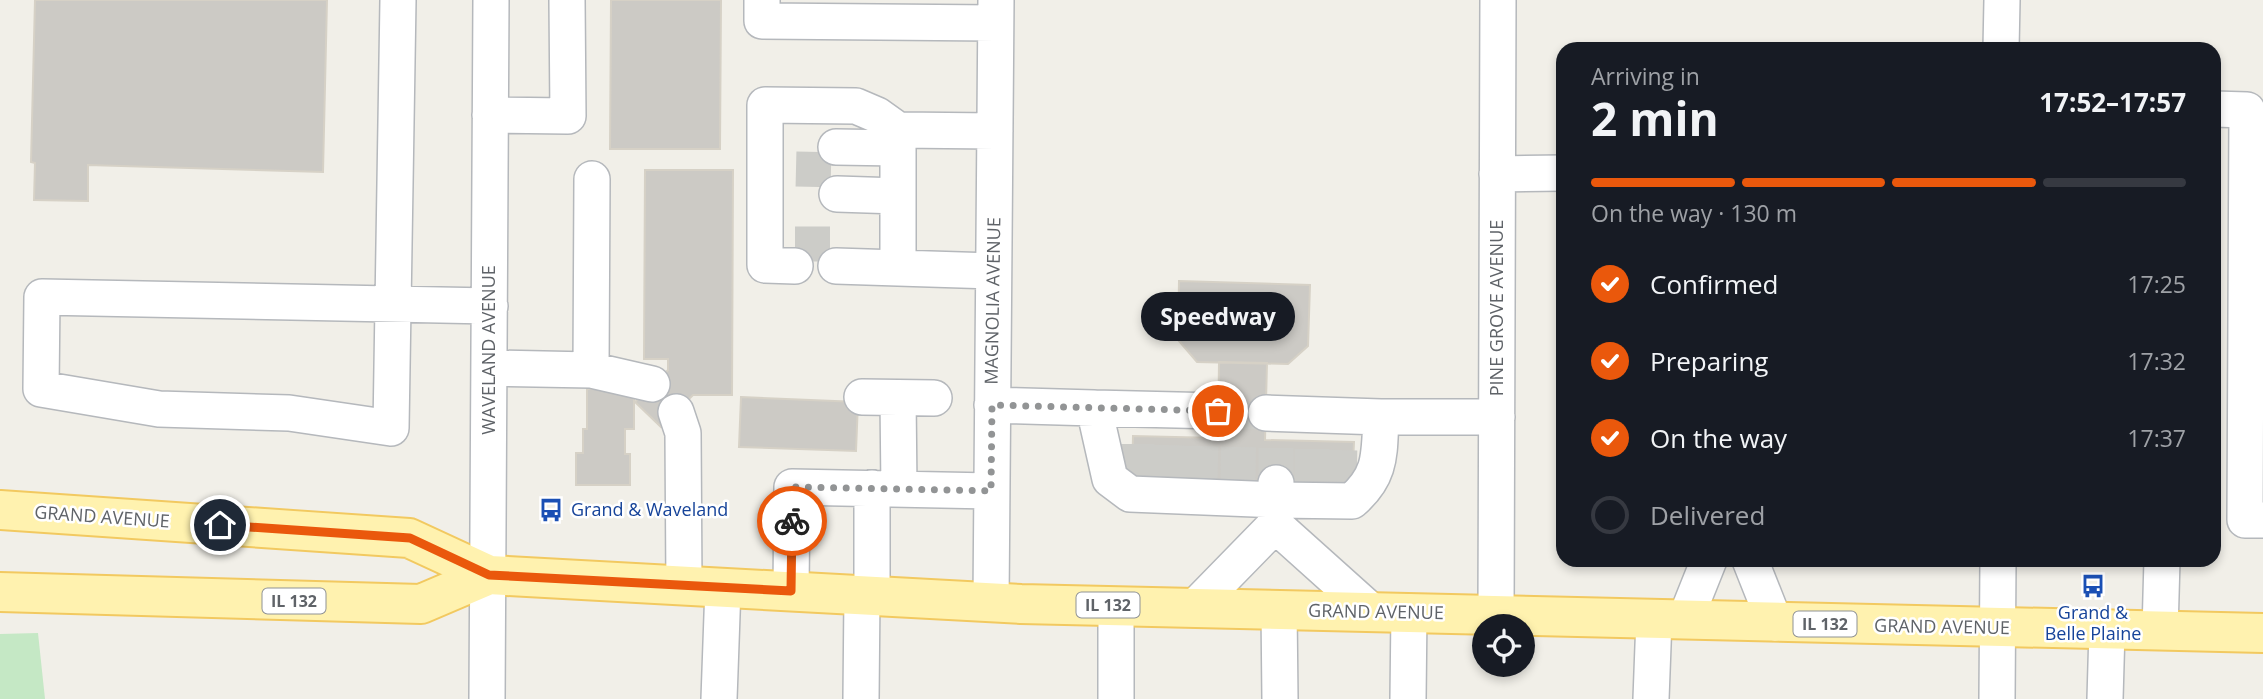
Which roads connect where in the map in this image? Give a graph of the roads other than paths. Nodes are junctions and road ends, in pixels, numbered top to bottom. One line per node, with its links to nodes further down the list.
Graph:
1 (398, 0): 21 (street)
2 (491, 0): 11 (street, WAVELAND AVENUE)
3 (567, 0): 11 (street)
4 (762, 0): 7 (street)
5 (1498, 0): 15 (street, PINE GROVE AVENUE)
6 (2002, 0): 9 (street)
7 (922, 11): 8 (street)
8 (996, 11): 12 (street, MAGNOLIA AVENUE)
9 (2001, 42)
10 (2221, 109): 40 (street)
11 (491, 115): 22 (street, WAVELAND AVENUE)
12 (995, 131): 13 (street); 20 (street, MAGNOLIA AVENUE)
13 (898, 161): 13 (street); 17 (street); 19 (street)
14 (1556, 173): 15 (street)
15 (1497, 174): 33 (street, PINE GROVE AVENUE)
16 (592, 179): 24 (street)
17 (785, 251)
18 (836, 255): 19 (street)
19 (898, 257): 20 (street)
20 (993, 271): 29 (street, MAGNOLIA AVENUE)
21 (393, 304): 21 (street); 22 (street)
22 (490, 306): 23 (street, WAVELAND AVENUE)
23 (489, 368): 24 (street); 45 (street, WAVELAND AVENUE)
24 (591, 370): 25 (street)
25 (652, 384)
26 (862, 397): 27 (street)
27 (898, 398): 28 (street); 36 (street)
28 (934, 398)
29 (992, 405): 30 (street); 37 (street, MAGNOLIA AVENUE)
30 (1094, 408): 34 (street); 38 (street)
31 (676, 412): 46 (street)
32 (1381, 417): 33 (street); 35 (street); 38 (street)
33 (1497, 417): 57 (street, PINE GROVE AVENUE)
34 (1176, 422)
35 (1273, 422)
36 (885, 488): 37 (street); 48 (street); 50 (street)
37 (991, 491): 51 (street, MAGNOLIA AVENUE)
38 (1276, 503): 53 (street); 55 (street)
39 (0, 510): 45 (main road, GRAND AVENUE / IL 132)
40 (2263, 520)
41 (1704, 567): 59 (street)
42 (1752, 567): 60 (street)
43 (1998, 567): 61 (street)
44 (2162, 567): 63 (street)
45 (489, 575): 46 (main road, GRAND AVENUE / IL 132); 49 (main road, GRAND AVENUE / IL 132); 65 (street, WAVELAND AVENUE)
46 (684, 586): 47 (main road, GRAND AVENUE / IL 132)
47 (723, 587): 48 (main road, GRAND AVENUE / IL 132); 66 (street)
48 (791, 591): 50 (main road, GRAND AVENUE / IL 132)
49 (0, 592)
50 (867, 595): 51 (main road, GRAND AVENUE / IL 132); 67 (street)
51 (991, 602): 52 (main road, GRAND AVENUE / IL 132)
52 (1116, 606): 53 (main road, GRAND AVENUE / IL 132); 68 (street)
53 (1194, 608): 54 (main road, GRAND AVENUE / IL 132)
54 (1279, 609): 55 (main road, GRAND AVENUE / IL 132); 69 (street)
55 (1391, 612): 56 (main road, GRAND AVENUE / IL 132); 70 (street)
56 (1472, 614)
57 (1496, 614)
58 (1535, 616): 59 (main road, GRAND AVENUE / IL 132)
59 (1670, 620): 60 (main road, GRAND AVENUE / IL 132); 71 (street)
60 (1775, 623): 61 (main road, GRAND AVENUE / IL 132)
61 (1997, 628): 62 (main road, GRAND AVENUE / IL 132); 72 (street)
62 (2106, 630): 63 (main road, GRAND AVENUE / IL 132); 73 (street)
63 (2160, 631): 64 (main road, GRAND AVENUE / IL 132)
64 (2263, 633)
65 (487, 699)
66 (719, 699)
67 (861, 699)
68 (1116, 699)
69 (1280, 699)
70 (1408, 699)
71 (1651, 699)
72 (1997, 699)
73 (2105, 699)

